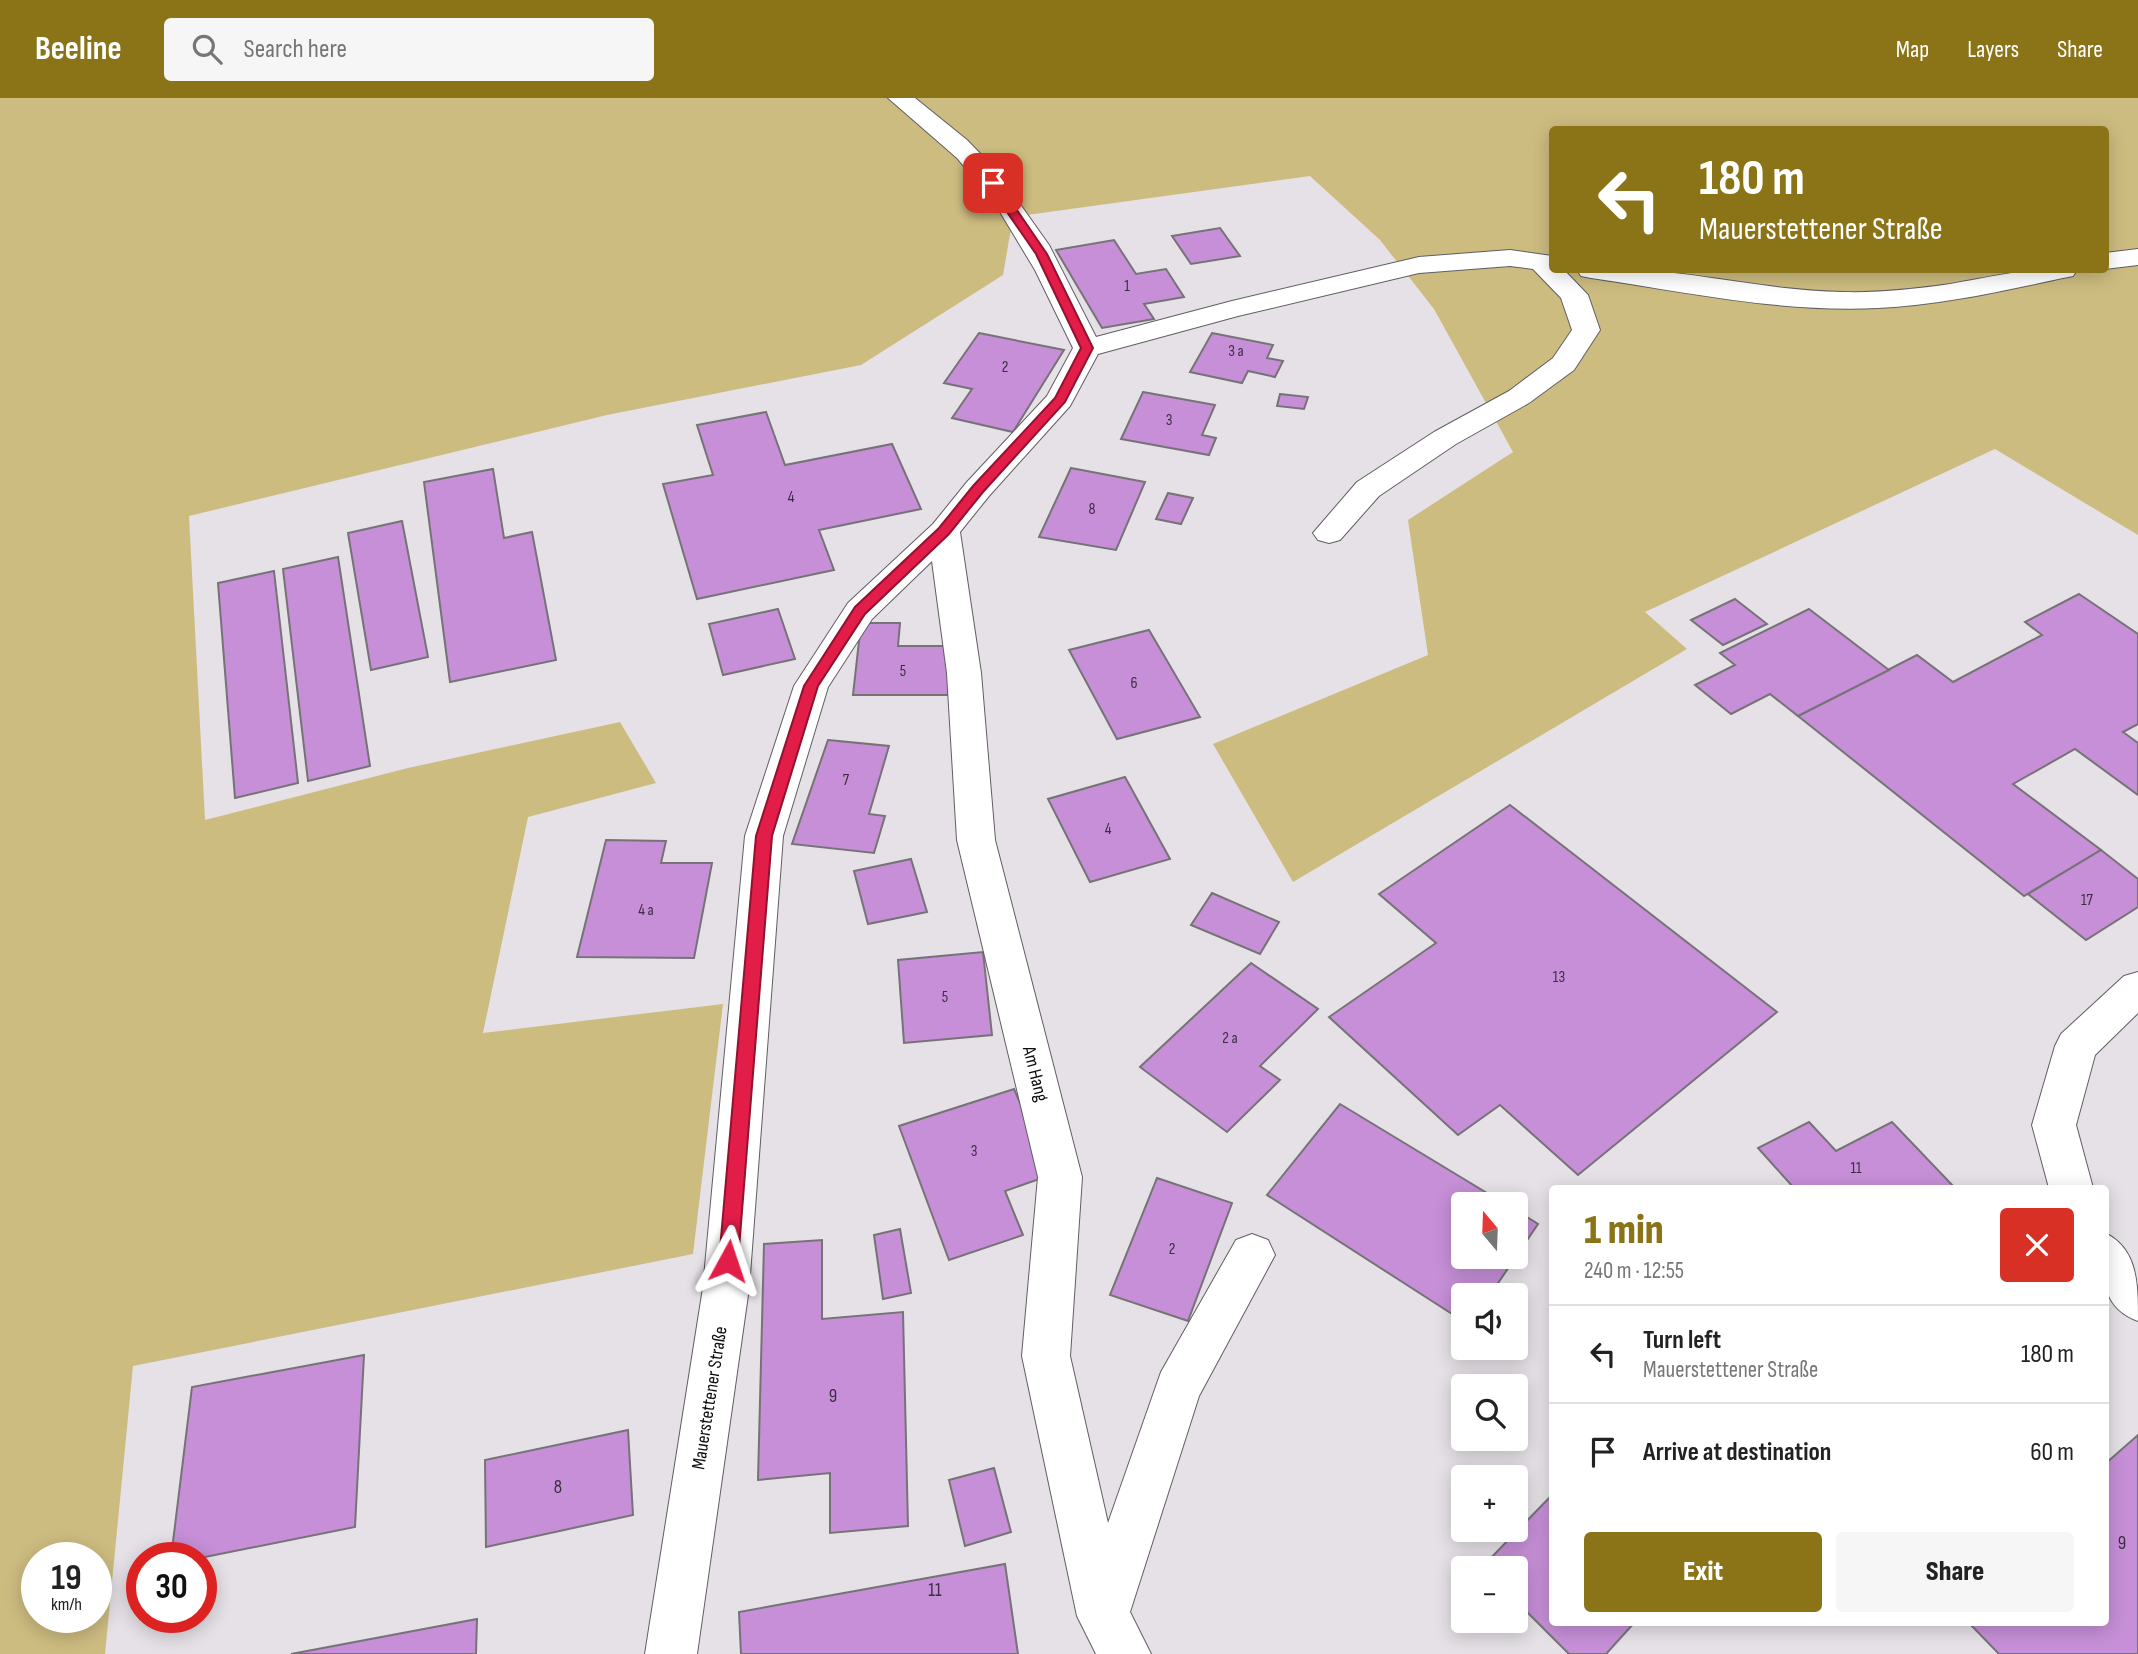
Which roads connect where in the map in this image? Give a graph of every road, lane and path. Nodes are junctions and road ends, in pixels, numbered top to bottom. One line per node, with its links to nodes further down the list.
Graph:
1 (900, 98): 8 (street)
2 (2138, 257): 3 (street)
3 (2109, 261)
4 (1547, 263): 8 (street)
5 (1555, 273): 10 (street)
6 (1614, 273): 7 (street)
7 (2048, 273)
8 (1087, 348): 9 (street, Mauerstettener Straße)
9 (944, 531): 16 (street, Am Hang); 17 (street, Mauerstettener Straße)
10 (1329, 533)
11 (2138, 988): 12 (street)
12 (2070, 1185)
13 (1252, 1255): 16 (street, Am Hang)
14 (2109, 1260): 15 (street)
15 (2138, 1300)
16 (1114, 1635)
17 (671, 1654)

